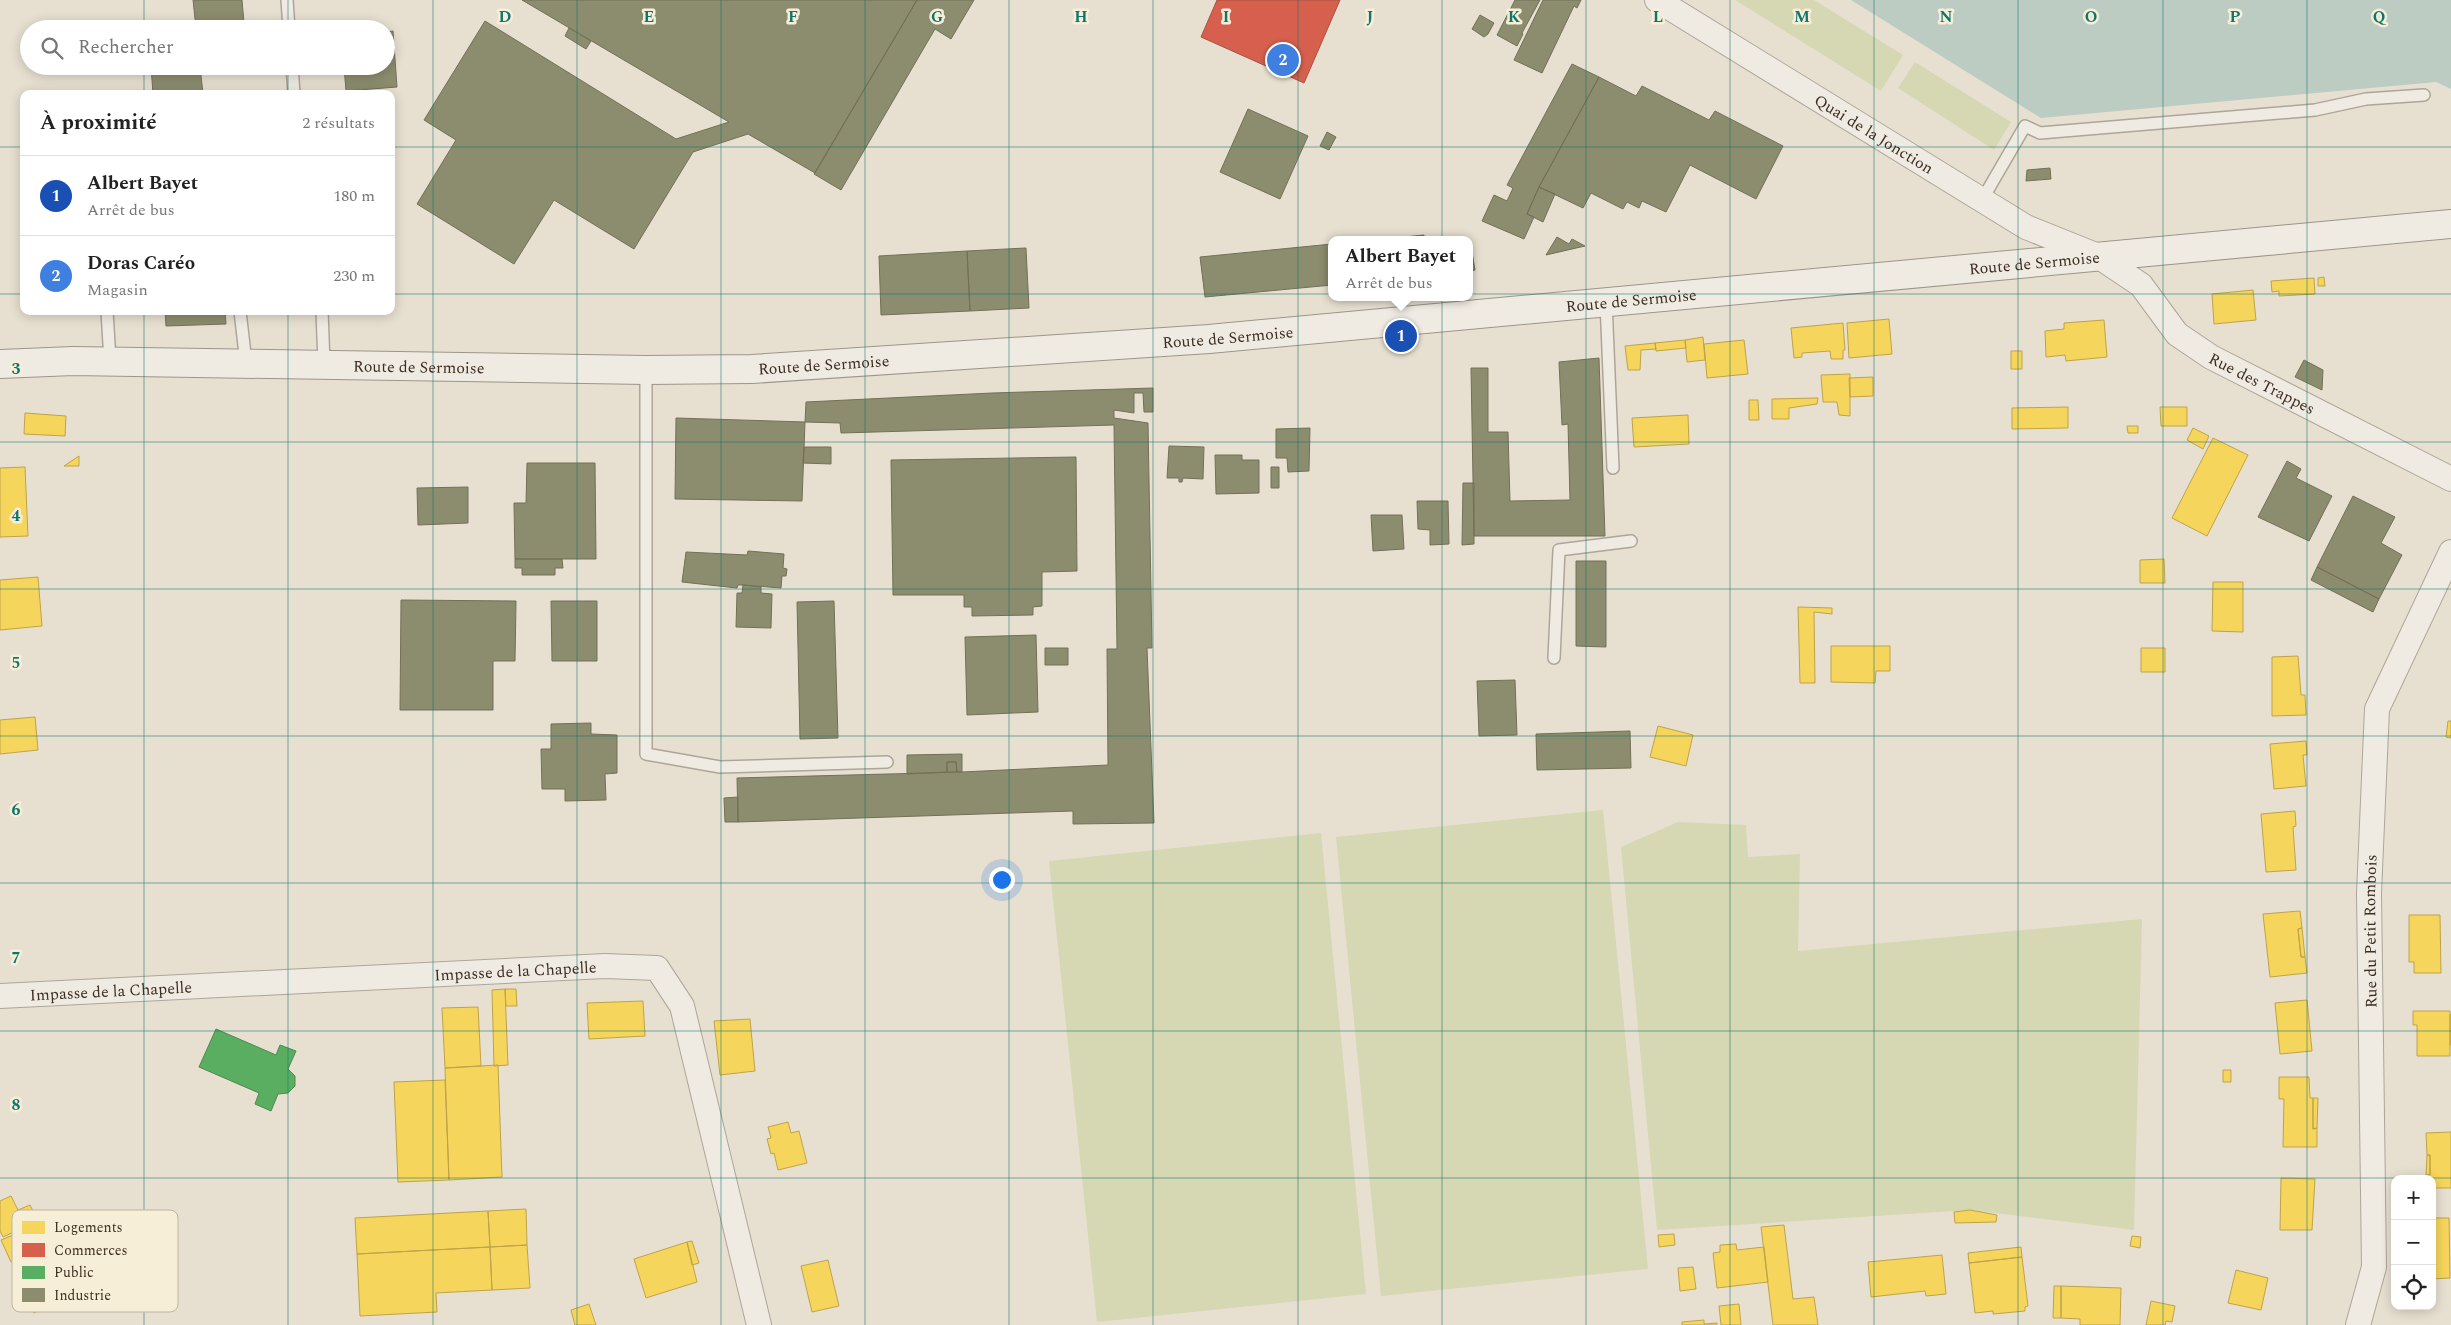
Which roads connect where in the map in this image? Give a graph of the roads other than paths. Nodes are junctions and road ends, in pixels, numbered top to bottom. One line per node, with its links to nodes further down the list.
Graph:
1 (287, 0): 3 (lane)
2 (1657, 0): 7 (street, Quai de la Jonction)
3 (288, 20)
4 (293, 75): 5 (lane)
5 (294, 90)
6 (2424, 95): 7 (lane)
7 (1982, 200): 9 (street, Quai de la Jonction)
8 (2451, 224): 9 (main road, Route de Sermoise)
9 (2098, 256): 10 (main road, Route de Sermoise); 20 (street, Rue des Trappes)
10 (1606, 302): 18 (main road, Route de Sermoise); 19 (lane)
11 (107, 315): 14 (lane)
12 (240, 315): 15 (lane)
13 (322, 315): 17 (lane)
14 (110, 361): 15 (main road, Route de Sermoise); 16 (main road, Route de Sermoise)
15 (246, 363): 17 (main road, Route de Sermoise)
16 (0, 364)
17 (324, 364): 18 (main road, Route de Sermoise)
18 (646, 370): 24 (lane)
19 (1613, 468)
20 (2451, 480)
21 (1631, 541): 23 (lane)
22 (2451, 552): 27 (street, Rue du Petit Rombois)
23 (1554, 658)
24 (887, 762)
25 (0, 996): 26 (street, Impasse de la Chapelle)
26 (759, 1325)
27 (2358, 1325)

